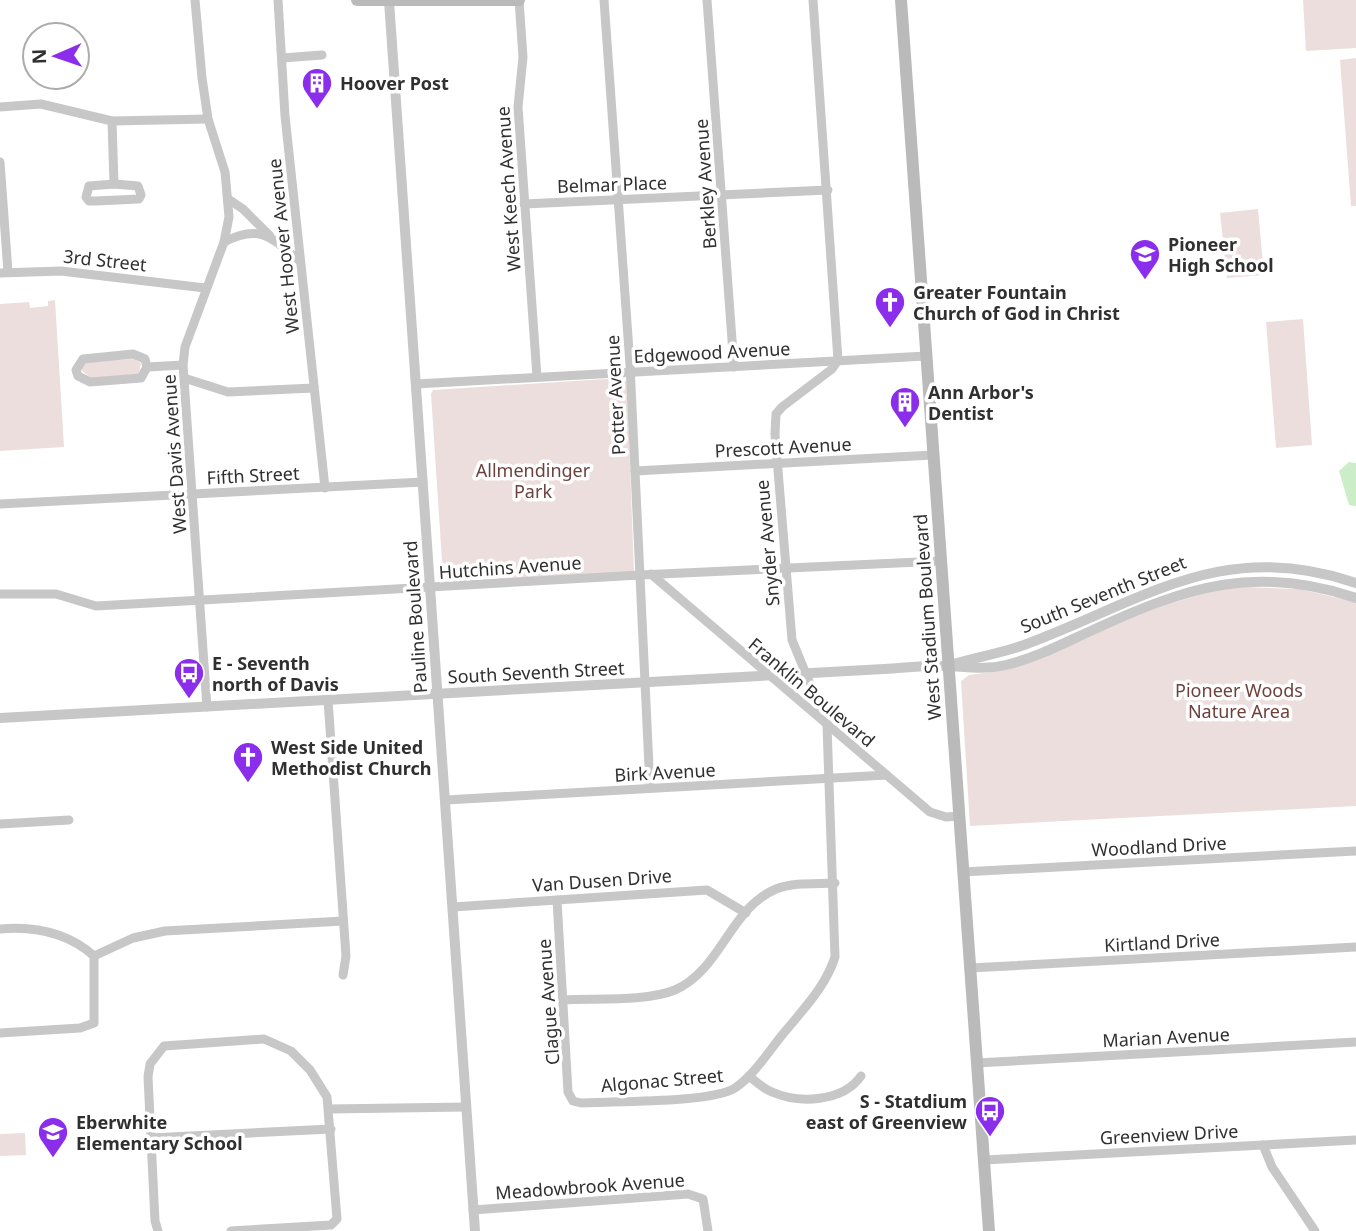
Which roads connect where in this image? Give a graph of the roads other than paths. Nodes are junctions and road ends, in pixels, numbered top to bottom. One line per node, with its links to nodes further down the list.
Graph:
1 (195, 0): 14 (street, West Davis Avenue)
2 (278, 0): 12 (street, West Hoover Avenue)
3 (356, 0): 9 (main road)
4 (519, 0): 10 (main road); 22 (street, West Keech Avenue)
5 (604, 0): 21 (street, Potter Avenue)
6 (707, 0): 19 (street, Berkley Avenue)
7 (813, 0): 18 (street)
8 (901, 0): 28 (main road, West Stadium Boulevard)
9 (390, 1): 10 (main road); 36 (street, Pauline Boulevard)
10 (496, 1)
11 (322, 55): 12 (street)
12 (282, 58): 25 (street, West Hoover Avenue)
13 (0, 107): 15 (street)
14 (208, 119): 15 (street); 20 (street, West Davis Avenue)
15 (112, 121): 17 (street)
16 (0, 162): 26 (street)
17 (114, 184): 17 (street)
18 (828, 190): 19 (street, Belmar Place); 29 (street)
19 (722, 195): 21 (street, Belmar Place); 32 (street, Berkley Avenue)
20 (228, 199): 23 (street); 24 (street, West Davis Avenue)
21 (619, 200): 22 (street, Belmar Place); 33 (street, Potter Avenue)
22 (524, 204): 34 (street, West Keech Avenue)
23 (270, 236): 24 (street); 25 (street)
24 (224, 242): 27 (street, West Davis Avenue)
25 (300, 261): 37 (street, West Hoover Avenue)
26 (4, 272): 27 (street, 3rd Street)
27 (205, 288): 30 (street, West Davis Avenue)
28 (926, 356): 29 (street, Edgewood Avenue); 38 (main road, West Stadium Boulevard)
29 (838, 360): 32 (street, Edgewood Avenue); 39 (street, Snyder Avenue)
30 (183, 365): 31 (street); 35 (street, West Davis Avenue)
31 (146, 367): 31 (street)
32 (734, 367): 33 (street, Edgewood Avenue)
33 (630, 372): 34 (street, Edgewood Avenue); 40 (street, Potter Avenue)
34 (537, 377): 36 (street, Edgewood Avenue)
35 (184, 378): 37 (street); 43 (street, West Davis Avenue)
36 (416, 384): 41 (street, Pauline Boulevard)
37 (314, 388): 42 (street, West Hoover Avenue)
38 (933, 455): 39 (street, Prescott Avenue); 45 (main road, West Stadium Boulevard)
39 (777, 463): 40 (street, Prescott Avenue); 46 (street, Snyder Avenue)
40 (635, 471): 48 (street, Potter Avenue)
41 (423, 482): 42 (street, Fifth Street); 50 (street, Pauline Boulevard)
42 (325, 488): 43 (street, Fifth Street)
43 (194, 494): 44 (street, Fifth Street); 53 (street, West Davis Avenue)
44 (0, 504)
45 (941, 561): 46 (street, Hutchins Avenue); 54 (main road, West Stadium Boulevard)
46 (784, 569): 47 (street, Hutchins Avenue); 55 (street, Snyder Avenue)
47 (651, 574): 48 (street, Hutchins Avenue); 56 (street, Franklin Boulevard)
48 (640, 575): 50 (street, Hutchins Avenue); 57 (street, Potter Avenue)
49 (1356, 583): 54 (street, South Seventh Street)
50 (431, 588): 53 (street, Hutchins Avenue); 58 (street, Pauline Boulevard)
51 (0, 594): 53 (street, Hutchins Avenue)
52 (1356, 598): 54 (street, South Seventh Street)
53 (200, 600): 60 (street, West Davis Avenue)
54 (948, 666): 55 (street, South Seventh Street); 67 (main road, West Stadium Boulevard)
55 (804, 674): 56 (street, South Seventh Street); 62 (street, Snyder Avenue)
56 (768, 676): 57 (street, South Seventh Street); 62 (street, Franklin Boulevard)
57 (645, 683): 58 (street, South Seventh Street); 65 (street, Potter Avenue)
58 (438, 694): 59 (street, South Seventh Street); 66 (street, Pauline Boulevard)
59 (328, 700): 60 (street, South Seventh Street); 76 (street)
60 (207, 707): 61 (street, South Seventh Street)
61 (0, 718)
62 (827, 725): 63 (street, Franklin Boulevard); 64 (street, Snyder Avenue)
63 (887, 775): 64 (street, Birk Avenue); 67 (street, Franklin Boulevard)
64 (829, 780): 65 (street, Birk Avenue); 72 (street, Snyder Avenue)
65 (650, 788): 66 (street, Birk Avenue)
66 (446, 800): 74 (street, Pauline Boulevard)
67 (960, 816): 71 (main road, West Stadium Boulevard)
68 (69, 820): 69 (street)
69 (0, 824)
70 (1356, 850): 71 (street, Woodland Drive)
71 (963, 872): 80 (main road, West Stadium Boulevard)
72 (835, 883): 75 (street); 86 (street, Snyder Avenue)
73 (556, 900): 74 (street, Van Dusen Drive); 75 (street, Van Dusen Drive); 82 (street, Clague Avenue)
74 (453, 907): 89 (street, Pauline Boulevard)
75 (746, 913): 82 (street)
76 (343, 921): 79 (street); 81 (street)
77 (0, 929): 79 (street)
78 (1356, 947): 80 (street, Kirtland Drive)
79 (94, 956): 83 (street)
80 (970, 968): 85 (main road, West Stadium Boulevard)
81 (343, 975)
82 (563, 1000): 88 (street, Clague Avenue)
83 (0, 1033)
84 (1356, 1042): 85 (street, Marian Avenue)
85 (977, 1063): 95 (main road, West Stadium Boulevard)
86 (749, 1076): 87 (street); 88 (street, Algonac Street)
87 (861, 1076)
88 (573, 1101)
89 (466, 1107): 90 (street); 96 (street, Pauline Boulevard)
90 (329, 1109): 91 (street); 92 (street)
91 (331, 1129): 92 (street); 98 (street)
92 (150, 1138): 97 (street)
93 (1356, 1140): 94 (street, Greenview Drive)
94 (1263, 1145): 95 (street, Greenview Drive); 102 (street)
95 (984, 1160): 101 (main road, West Stadium Boulevard)
96 (473, 1209): 99 (street, Pauline Boulevard); 100 (street, Meadowbrook Avenue)
97 (158, 1231)
98 (231, 1231)
99 (475, 1231)
100 (708, 1231)
101 (989, 1231)
102 (1315, 1231)

